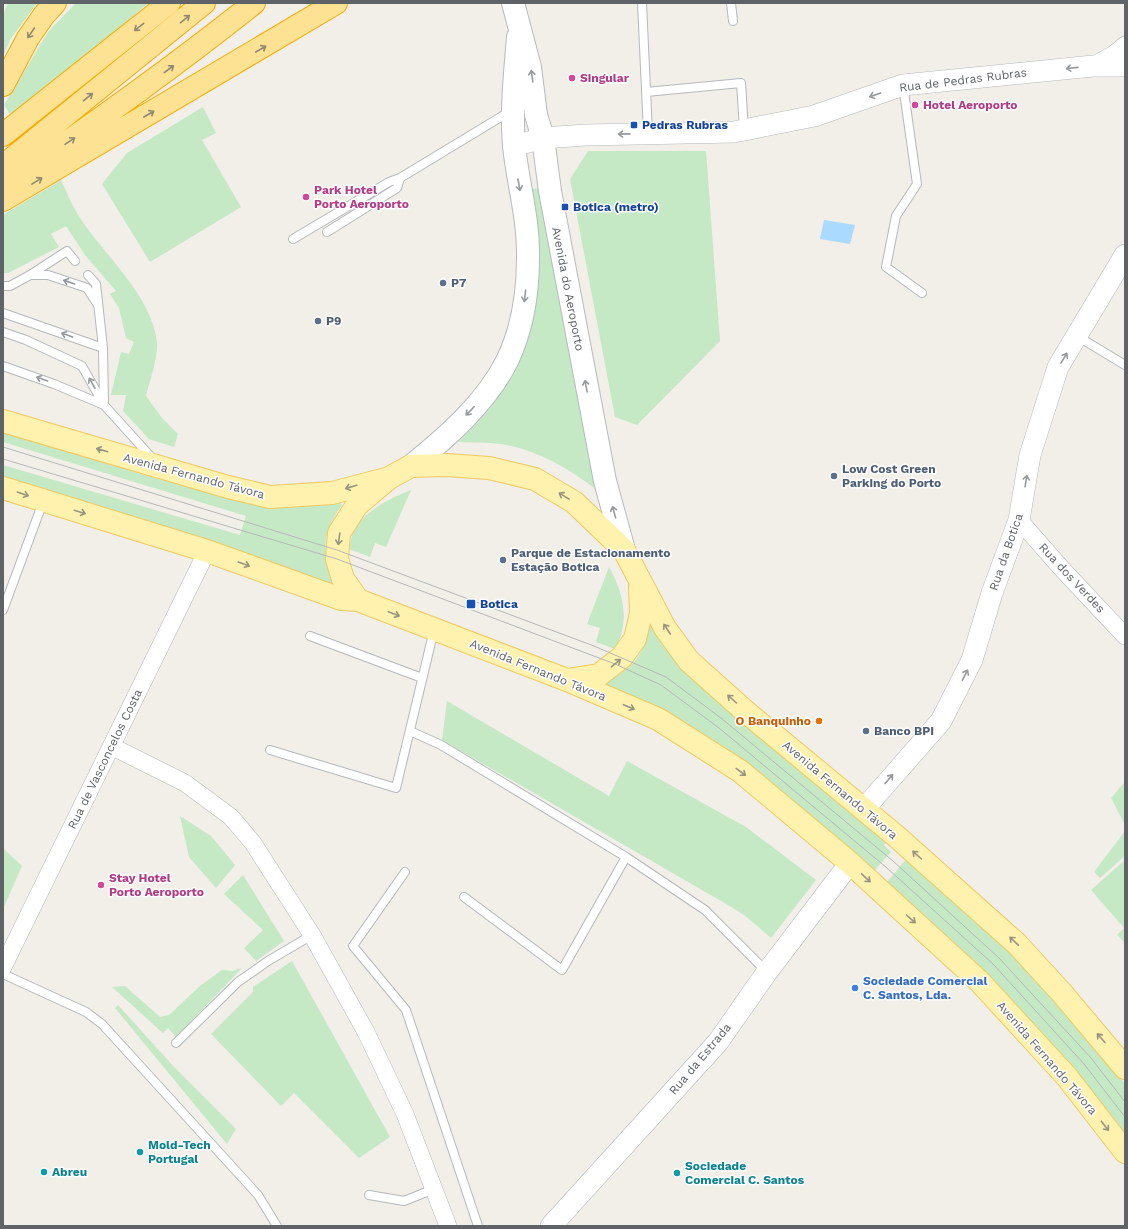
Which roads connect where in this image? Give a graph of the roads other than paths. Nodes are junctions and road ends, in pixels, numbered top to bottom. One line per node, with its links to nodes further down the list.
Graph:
1 (55, 3): 14 (highway, one-way to 14)
2 (169, 3): 19 (highway, one-way to 19)
3 (204, 3): 23 (highway, one-way to 3)
4 (254, 3): 25 (highway, one-way to 4)
5 (336, 3): 26 (highway, one-way to 5)
6 (513, 3): 10 (main road, Avenida do Aeroporto)
7 (642, 3): 16 (lane)
8 (731, 3): 9 (lane)
9 (733, 21)
10 (518, 27): 21 (main road, Avenida do Aeroporto, one-way to 10); 22 (main road, Avenida do Aeroporto)
11 (1125, 45): 12 (street)
12 (1093, 66): 13 (street, Rua de Pedras Rubras); 15 (street, Rua de Pedras Rubras, one-way to 15)
13 (1125, 66)
14 (3, 85)
15 (903, 85): 18 (street, Rua de Pedras Rubras, one-way to 18); 34 (lane)
16 (646, 92): 18 (lane); 20 (lane)
17 (504, 115): 24 (lane)
18 (744, 130): 20 (street, Rua de Pedras Rubras)
19 (3, 134)
20 (648, 134): 21 (street, Rua de Pedras Rubras, one-way to 21)
21 (543, 138): 22 (street, Rua de Pedras Rubras); 50 (main road, Avenida do Aeroporto, one-way to 21)
22 (514, 146): 44 (main road, Avenida do Aeroporto, one-way to 44)
23 (3, 166)
24 (400, 178): 27 (lane); 28 (lane)
25 (3, 186)
26 (3, 200)
27 (327, 232)
28 (293, 239)
29 (1125, 255): 38 (street, Rua da Botica)
30 (75, 261): 31 (lane)
31 (30, 275): 33 (lane); 35 (lane, one-way to 31)
32 (88, 275): 35 (lane)
33 (3, 286)
34 (922, 293)
35 (98, 305): 39 (lane)
36 (3, 312): 39 (lane, one-way to 36)
37 (3, 332): 42 (lane, one-way to 37)
38 (1077, 336): 40 (lane); 49 (street, Rua da Botica, one-way to 38)
39 (103, 348): 42 (lane)
40 (1125, 365)
41 (3, 366): 42 (lane, one-way to 41)
42 (104, 405): 45 (lane)
43 (3, 421): 45 (main road, Avenida Fernando Távora, one-way to 43)
44 (412, 466): 46 (main road, Avenida Fernando Távora); 50 (main road, Avenida Fernando Távora, one-way to 44)
45 (161, 467): 46 (main road, Avenida Fernando Távora, one-way to 45)
46 (389, 478): 53 (main road, Avenida Fernando Távora, one-way to 53)
47 (3, 488): 48 (main road, Avenida Fernando Távora, one-way to 48)
48 (43, 501): 51 (main road, Avenida Fernando Távora, one-way to 51); 54 (lane)
49 (1019, 520): 57 (street, Rua dos Verdes); 63 (street, Rua da Botica, one-way to 49)
50 (624, 550): 52 (main road, Avenida Fernando Távora)
51 (207, 551): 53 (main road, Avenida Fernando Távora, one-way to 53); 61 (street, Rua de Vasconcelos Costa)
52 (639, 581): 59 (main road, one-way to 52); 63 (main road, Avenida Fernando Távora, one-way to 52)
53 (358, 600): 55 (main road, Avenida Fernando Távora, one-way to 55)
54 (3, 610)
55 (434, 629): 58 (lane); 59 (main road, Avenida Fernando Távora)
56 (310, 636): 58 (lane)
57 (1125, 636)
58 (422, 678): 60 (lane)
59 (567, 680): 65 (main road, Avenida Fernando Távora, one-way to 65)
60 (410, 731): 62 (lane); 64 (lane)
61 (113, 746): 68 (street); 69 (street, Rua de Vasconcelos Costa)
62 (270, 750)
63 (864, 808): 73 (main road, Avenida Fernando Távora, one-way to 63)
64 (626, 857): 67 (lane); 70 (lane)
65 (850, 863): 70 (street, Rua da Estrada); 74 (main road, Avenida Fernando Távora, one-way to 74)
66 (405, 872): 79 (lane)
67 (464, 897)
68 (312, 935): 72 (lane); 75 (street)
69 (3, 967)
70 (767, 972): 80 (street, Rua da Estrada)
71 (3, 974): 77 (lane)
72 (176, 1043)
73 (1125, 1068)
74 (1125, 1152)
75 (434, 1189): 76 (lane); 78 (street)
76 (369, 1195)
77 (277, 1226)
78 (448, 1226)
79 (478, 1226)
80 (552, 1226)

